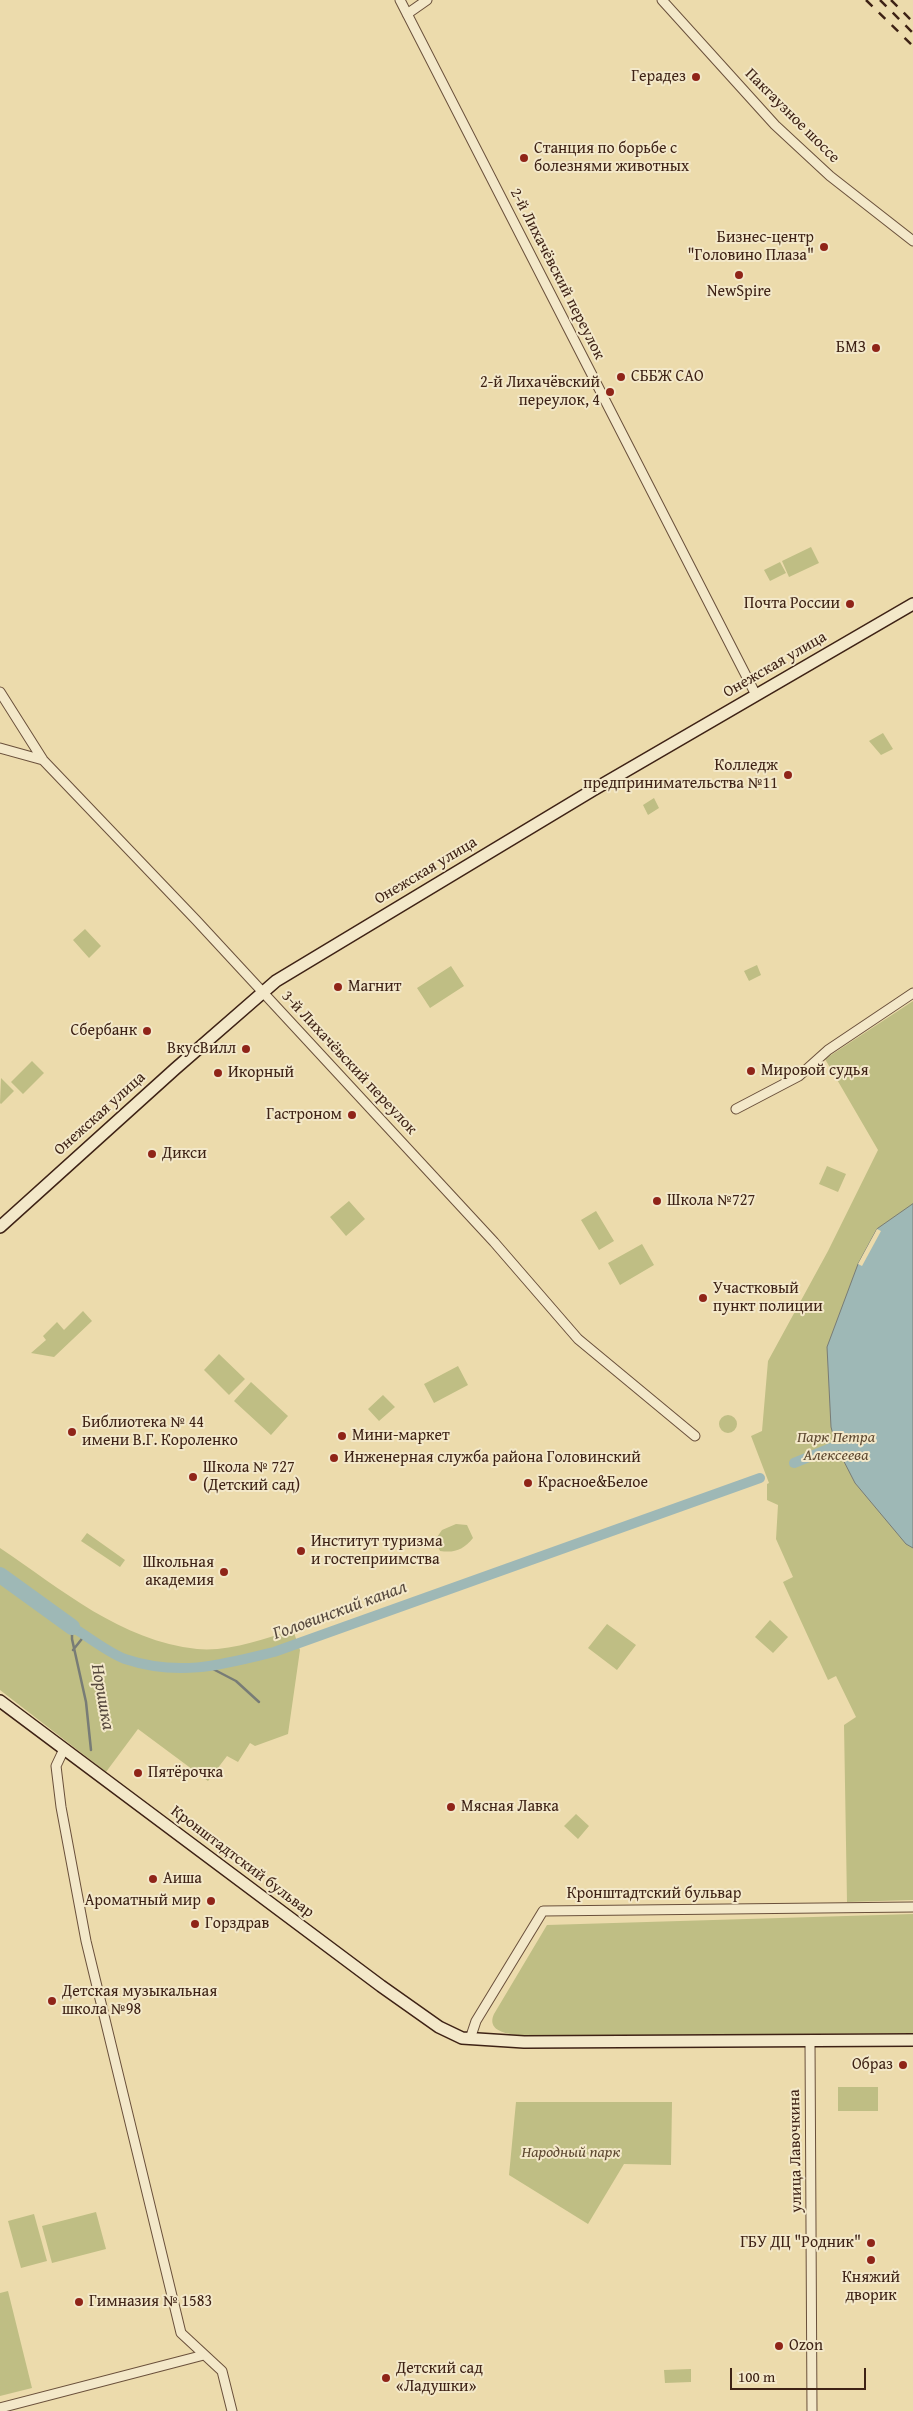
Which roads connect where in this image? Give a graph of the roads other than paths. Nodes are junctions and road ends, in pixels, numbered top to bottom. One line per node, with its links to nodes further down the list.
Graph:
1 (400, 0): 4 (street, 2-й Лихачёвский переулок)
2 (427, 0): 4 (street)
3 (662, 0): 5 (street, Пакгаузное шоссе)
4 (407, 14): 8 (street, 2-й Лихачёвский переулок)
5 (913, 242)
6 (913, 604): 8 (main road, Онежская улица)
7 (0, 692): 10 (street, 3-й Лихачёвский переулок)
8 (756, 695): 11 (main road, Онежская улица)
9 (0, 748): 10 (street)
10 (43, 760): 11 (street, 3-й Лихачёвский переулок)
11 (262, 992): 14 (main road, Онежская улица); 15 (street, 3-й Лихачёвский переулок)
12 (913, 993): 13 (street)
13 (736, 1109)
14 (0, 1227)
15 (695, 1436)
16 (0, 1701): 17 (main road, Кронштадтский бульвар)
17 (64, 1749): 19 (main road, Кронштадтский бульвар); 22 (street)
18 (913, 1907): 19 (street, Кронштадтский бульвар)
19 (470, 2039): 21 (main road, Кронштадтский бульвар)
20 (913, 2040): 21 (main road, Кронштадтский бульвар)
21 (810, 2041): 25 (street, улица Лавочкина)
22 (204, 2355): 23 (street); 24 (street)
23 (0, 2408)
24 (232, 2411)
25 (812, 2411)

